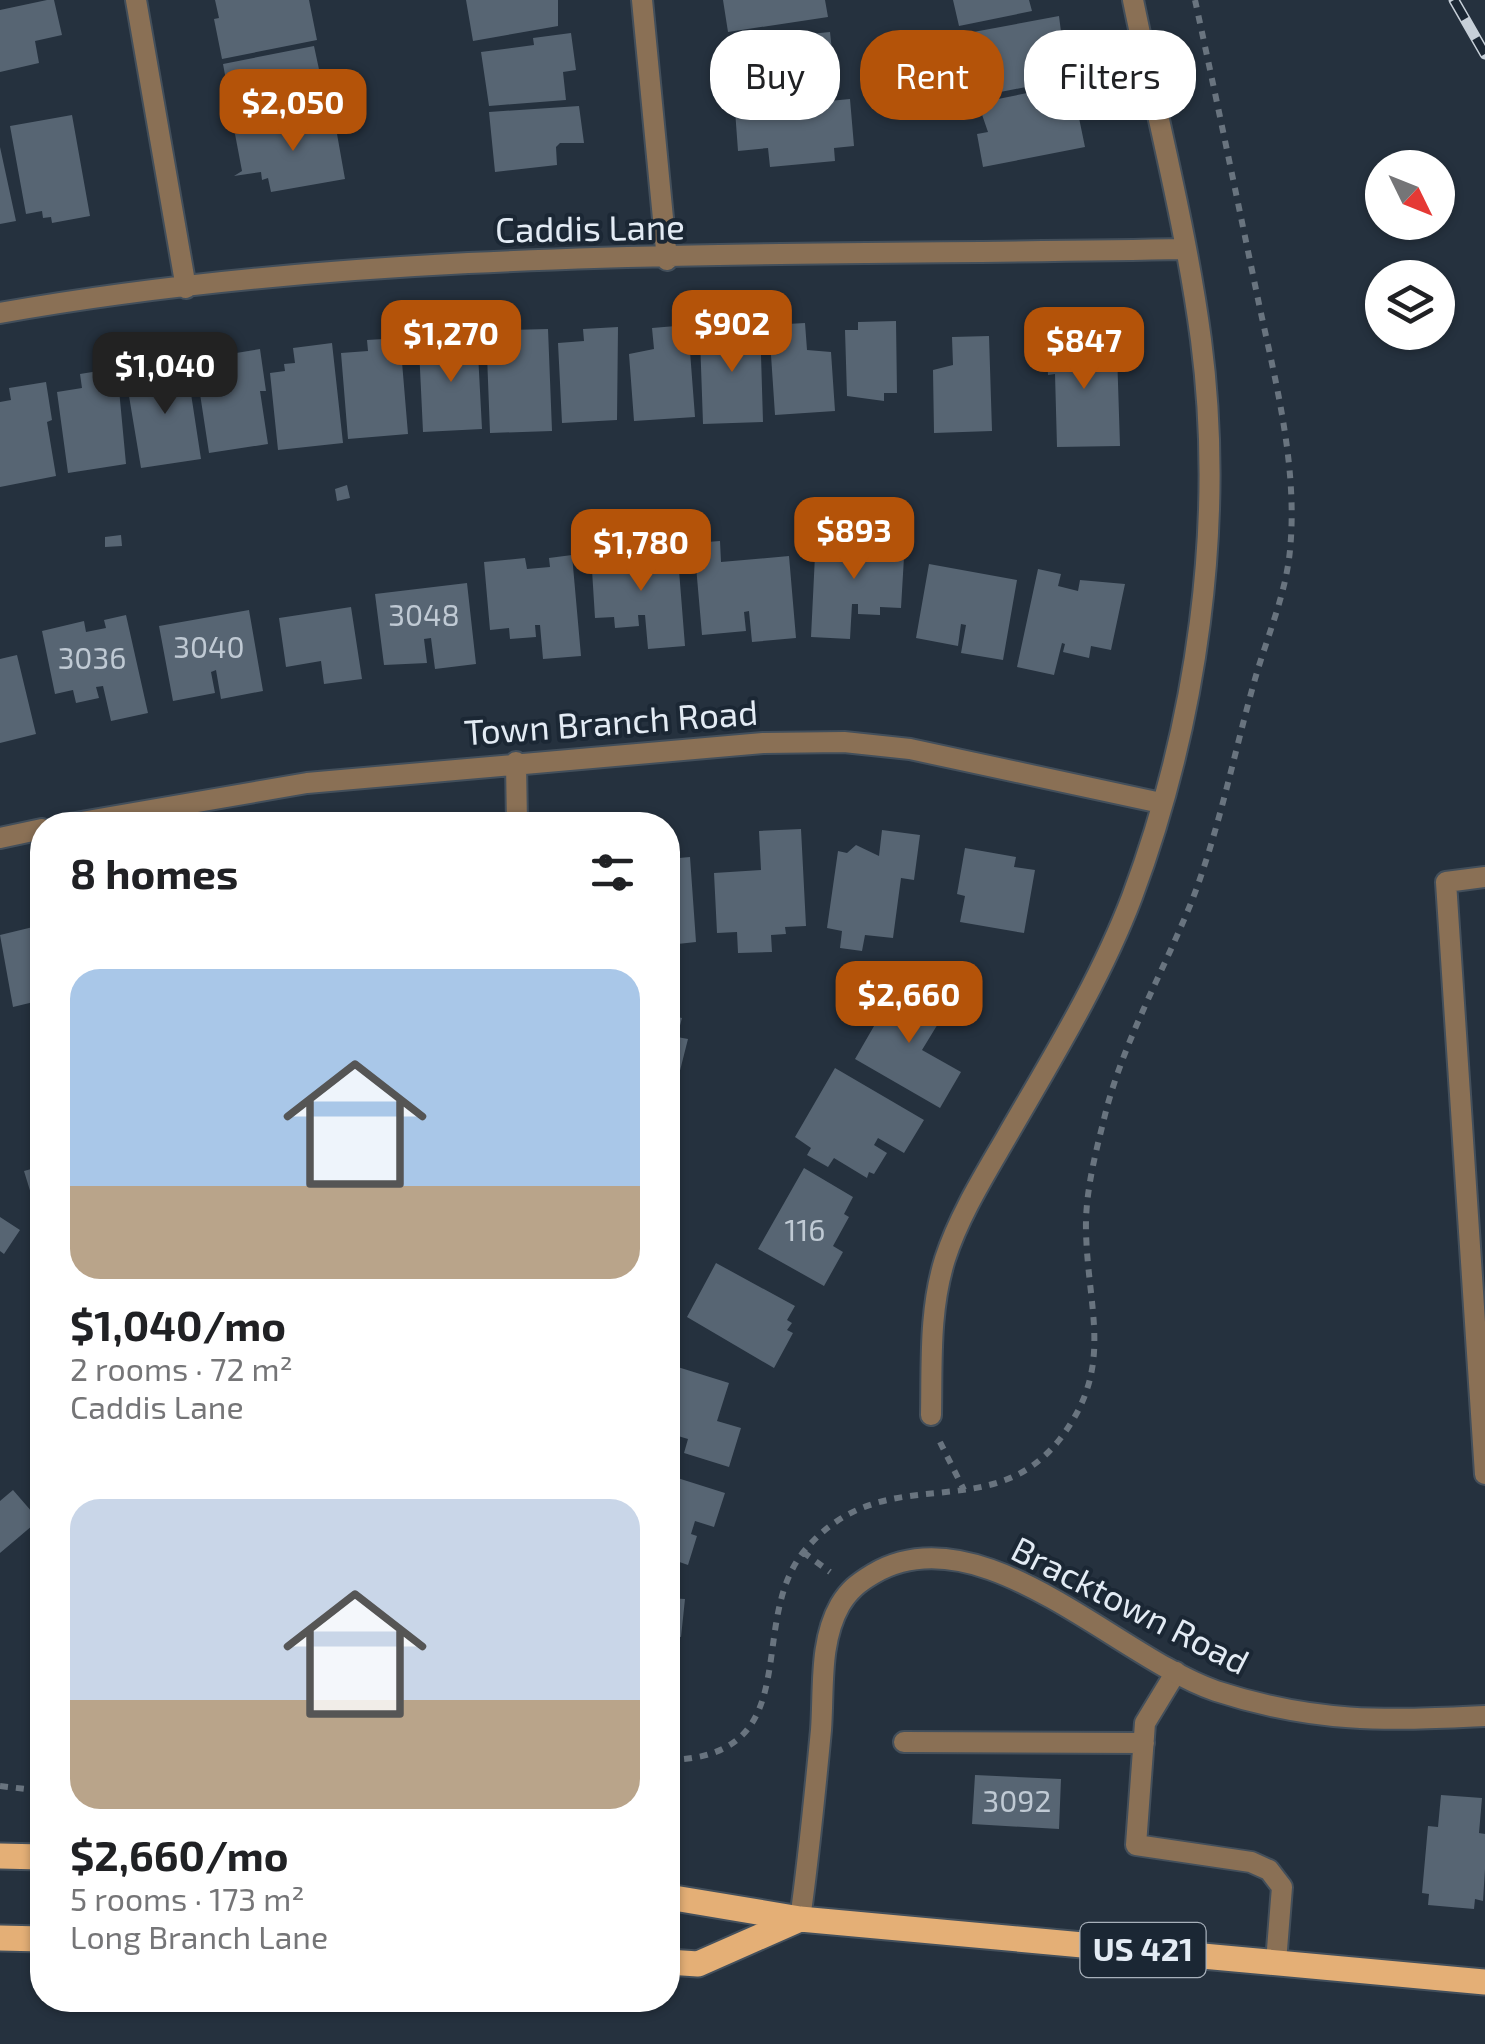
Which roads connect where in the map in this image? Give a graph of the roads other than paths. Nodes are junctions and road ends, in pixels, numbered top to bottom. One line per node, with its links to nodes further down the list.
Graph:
1 (136, 0): 6 (street)
2 (642, 0): 5 (street)
3 (1133, 0): 4 (street)
4 (1185, 250): 5 (street, Caddis Lane); 9 (street)
5 (668, 260): 6 (street, Caddis Lane)
6 (186, 288): 7 (street, Caddis Lane)
7 (0, 313)
8 (516, 762): 9 (street, Town Branch Road); 10 (street, Town Branch Road); 11 (street)
9 (1160, 803): 15 (street)
10 (139, 812)
11 (518, 812)
12 (30, 832): 13 (street)
13 (0, 838)
14 (1485, 878): 16 (street)
15 (931, 1416)
16 (1485, 1474)
17 (1176, 1672): 18 (street, Bracktown Road); 20 (street); 24 (street, Bracktown Road)
18 (1485, 1716)
19 (904, 1742): 20 (street)
20 (1144, 1743): 27 (street)
21 (0, 1856): 22 (main road)
22 (30, 1857)
23 (680, 1899): 24 (main road, US 421)
24 (800, 1919): 27 (main road, US 421); 28 (main road, US 421)
25 (0, 1938): 26 (main road)
26 (30, 1939)
27 (1276, 1962): 29 (main road, US 421)
28 (680, 1963)
29 (1485, 1982)

